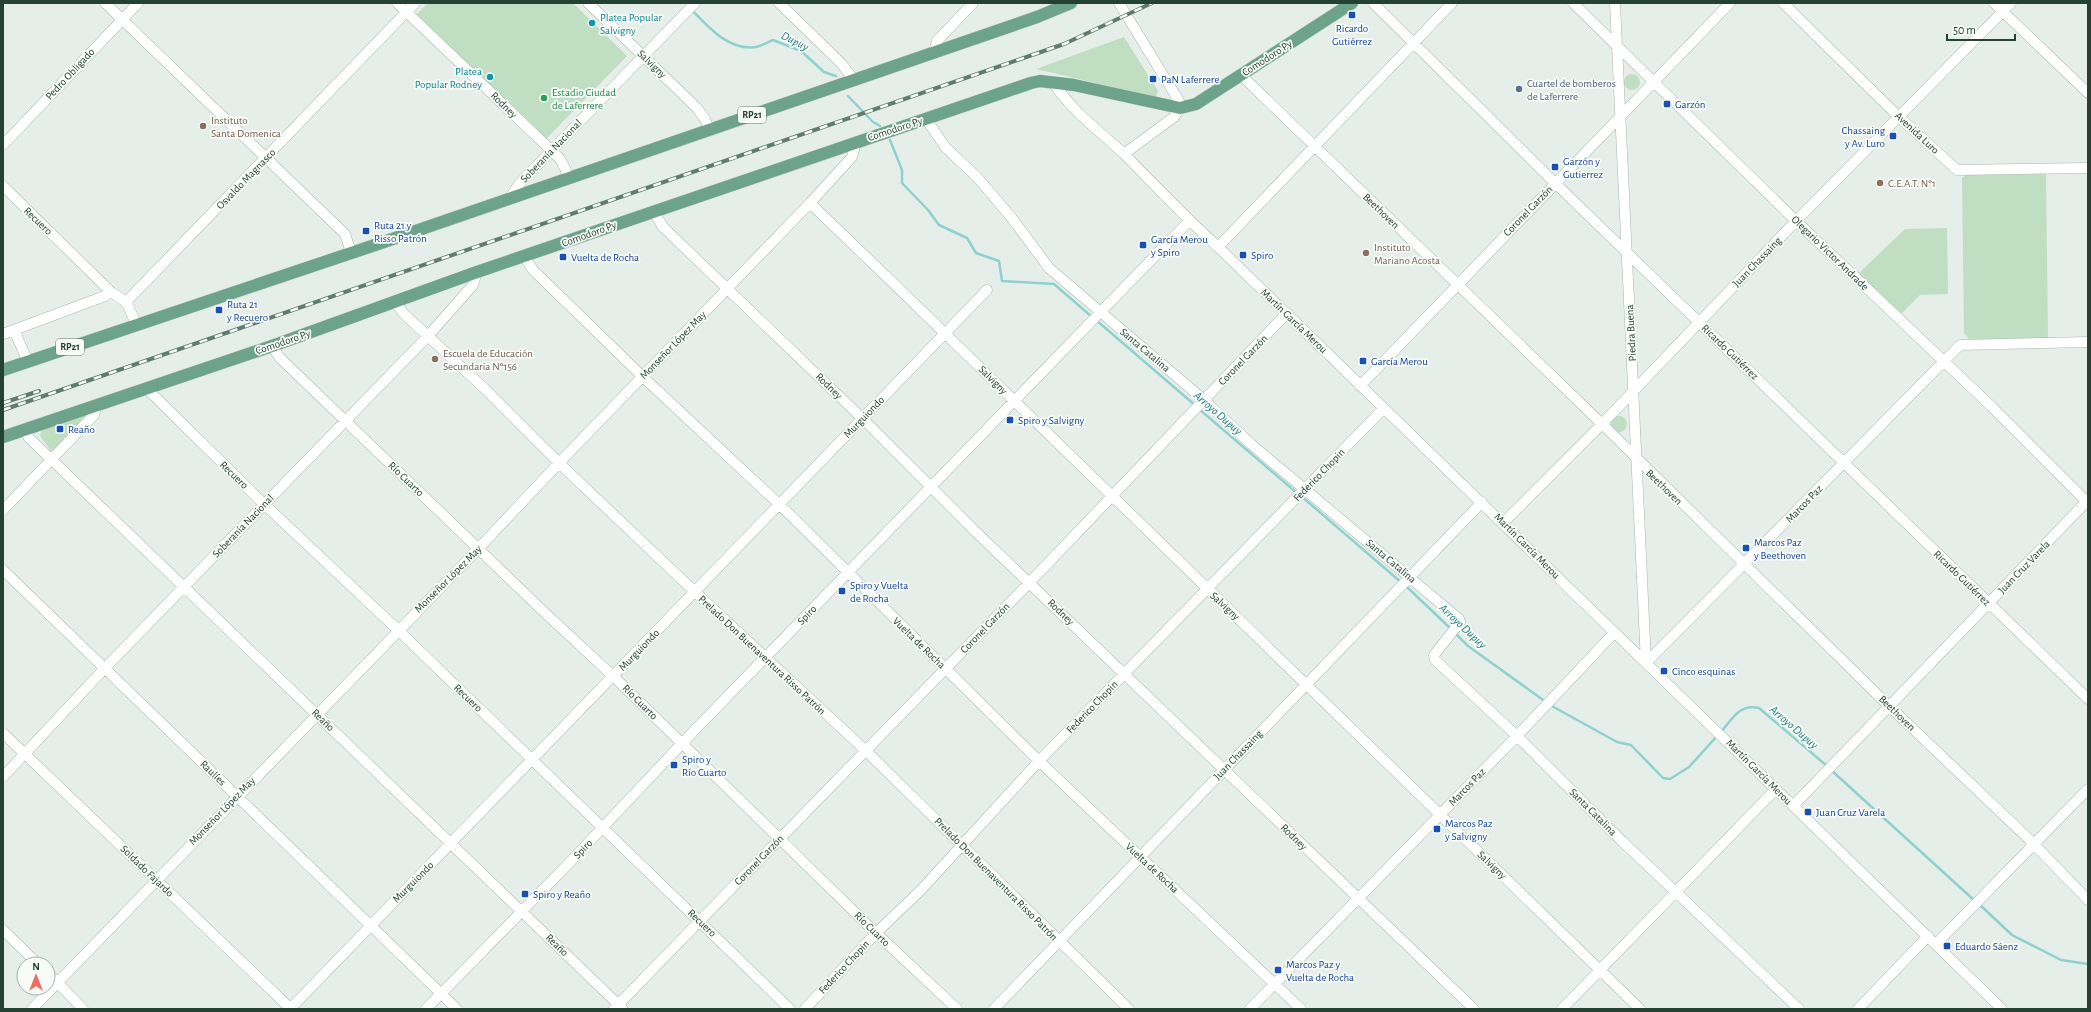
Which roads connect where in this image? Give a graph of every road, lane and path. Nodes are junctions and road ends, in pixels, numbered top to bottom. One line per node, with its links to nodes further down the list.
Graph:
1 (105, 3): 22 (street)
2 (138, 3): 22 (street, Pedro Obligado)
3 (397, 3): 21 (street, Rodney)
4 (415, 3): 21 (street, Osvaldo Magnasco)
5 (588, 3): 26 (street, Salvigny)
6 (695, 3): 26 (street, Soberanía Nacional)
7 (779, 3): 28 (street)
8 (1071, 3): 25 (main road, RP21)
9 (1119, 3): 32 (street)
10 (1352, 3): 27 (main road, Comodoro Py)
11 (1373, 3): 23 (street, Ricardo Gutiérrez)
12 (1452, 3): 23 (street)
13 (1573, 3): 24 (street, Olegario Victor Andrade)
14 (1615, 3): 24 (street, Piedra Buena)
15 (1730, 3): 30 (street, Coronel Garzón)
16 (1783, 3): 34 (street, Avenida Luro)
17 (1994, 3): 20 (street)
18 (2011, 3): 20 (street, Juan Chassaing)
19 (970, 4): 25 (street)
20 (2003, 11): 31 (street); 34 (street, Juan Chassaing)
21 (406, 12): 40 (street, Rodney); 42 (street, Osvaldo Magnasco)
22 (122, 20): 38 (street, Pedro Obligado); 42 (street)
23 (1413, 43): 39 (street); 45 (street, Ricardo Gutiérrez)
24 (1617, 45): 30 (street, Olegario Victor Andrade); 33 (street, Piedra Buena)
25 (934, 53): 28 (main road, RP21)
26 (642, 55): 36 (street, Salvigny); 40 (street, Soberanía Nacional)
27 (1240, 75): 32 (main road, Comodoro Py); 39 (street, Beethoven)
28 (854, 80): 36 (main road, RP21)
29 (1053, 82): 32 (main road, Comodoro Py); 35 (main road, Comodoro Py); 41 (street, Martín García Merou)
30 (1654, 82): 33 (street, Coronel Garzón); 51 (street, Olegario Victor Andrade)
31 (2088, 94)
32 (1180, 108): 41 (street, Comodoro Py)
33 (1620, 117): 45 (street, Coronel Garzón); 54 (street, Piedra Buena)
34 (1899, 117): 43 (street, Avenida Luro); 51 (street, Juan Chassaing)
35 (926, 119): 37 (main road, Comodoro Py); 64 (street, Santa Catalina)
36 (709, 130): 44 (main road, RP21)
37 (856, 142): 48 (street, Monseñor López May); 49 (main road, Comodoro Py)
38 (3, 145)
39 (1314, 145): 52 (street); 57 (street, Beethoven)
40 (552, 151): 44 (street, Rodney); 47 (street, Soberanía Nacional)
41 (1124, 154): 50 (street, Martín García Merou)
42 (267, 158): 53 (street); 61 (street, Osvaldo Magnasco)
43 (2088, 168)
44 (570, 178): 47 (main road, RP21)
45 (1555, 183): 54 (street, Ricardo Gutiérrez); 57 (street, Coronel Garzón)
46 (3, 186): 60 (street, Recuero)
47 (510, 198): 53 (main road, RP21)
48 (810, 203): 58 (street, Monseñor López May); 68 (street, Salvigny)
49 (654, 211): 55 (main road, Comodoro Py); 58 (street, Rodney)
50 (1189, 221): 52 (street, Martín García Merou); 64 (street, Spiro)
51 (1796, 221): 65 (street, Juan Chassaing); 72 (street, Olegario Victor Andrade)
52 (1218, 246): 63 (street, Martín García Merou)
53 (351, 252): 66 (main road, RP21)
54 (1626, 252): 65 (street, Ricardo Gutiérrez); 78 (street, Piedra Buena)
55 (524, 256): 56 (main road, Comodoro Py); 75 (street, Vuelta de Rocha)
56 (477, 272): 62 (main road, Comodoro Py); 69 (street, Soberanía Nacional)
57 (1457, 284): 76 (street, Coronel Garzón); 85 (street, Beethoven)
58 (728, 289): 75 (street, Monseñor López May); 83 (street, Rodney)
59 (987, 290): 68 (street, Murguiondo)
60 (111, 292): 61 (street, Recuero); 67 (street)
61 (126, 302): 66 (street)
62 (395, 302): 69 (street, Prelado Don Buenaventura Risso Patrón); 71 (main road, Comodoro Py)
63 (1286, 313): 76 (street, Martín García Merou); 80 (street, Coronel Garzón)
64 (1099, 314): 79 (street, Spiro); 80 (street, Santa Catalina)
65 (1699, 322): 78 (street, Juan Chassaing); 91 (street, Ricardo Gutiérrez)
66 (137, 325): 73 (main road, RP21)
67 (7, 331): 73 (street)
68 (946, 333): 79 (street, Salvigny); 83 (street, Murguiondo)
69 (428, 336): 84 (street, Soberanía Nacional); 90 (street, Prelado Don Buenaventura Risso Patrón)
70 (2088, 342): 72 (street, Marcos Paz)
71 (272, 346): 77 (main road, Comodoro Py); 84 (street, Río Cuarto)
72 (1944, 361): 91 (street, Marcos Paz); 96 (street, Olegario Victor Andrade)
73 (28, 362): 74 (main road, RP21)
74 (3, 370)
75 (643, 377): 90 (street, Monseñor López May); 98 (street, Vuelta de Rocha)
76 (1360, 386): 82 (street, Martín García Merou)
77 (146, 388): 81 (main road, Comodoro Py); 97 (street, Recuero)
78 (1634, 391): 85 (street, Juan Chassaing); 89 (street, Piedra Buena)
79 (1014, 400): 92 (street, Spiro); 94 (street, Salvigny)
80 (1203, 401): 93 (street, Santa Catalina); 94 (street, Coronel Garzón)
81 (97, 404): 86 (main road, Comodoro Py); 88 (street)
82 (1384, 408): 93 (street, Federico Chopin); 95 (street, Martín García Merou)
83 (863, 419): 92 (street, Rodney); 98 (street, Murguiondo)
84 (345, 421): 97 (street, Soberanía Nacional); 101 (street, Río Cuarto)
85 (1602, 424): 89 (street, Beethoven); 100 (street, Juan Chassaing)
86 (25, 430): 87 (main road, Comodoro Py); 88 (street, Reaño)
87 (3, 437)
88 (52, 458): 99 (street); 107 (street, Reaño)
89 (1637, 461): 102 (street, Beethoven); 114 (street, Piedra Buena)
90 (559, 463): 101 (street, Monseñor López May); 109 (street, Prelado Don Buenaventura Risso Patrón)
91 (1844, 463): 102 (street, Marcos Paz); 110 (street, Ricardo Gutiérrez)
92 (931, 486): 104 (street, Spiro); 106 (street, Rodney)
93 (1305, 490): 105 (street, Santa Catalina); 108 (street, Federico Chopin)
94 (1113, 494): 106 (street, Coronel Garzón); 108 (street, Salvigny)
95 (1482, 502): 100 (street, Martín García Merou); 105 (street, Juan Chassaing)
96 (2087, 502): 110 (street, Juan Cruz Varela)
97 (264, 504): 107 (street, Soberanía Nacional); 111 (street, Recuero)
98 (780, 505): 104 (street, Vuelta de Rocha); 109 (street, Murguiondo)
99 (3, 510)
100 (1504, 523): 112 (street, Martín García Merou)
101 (478, 549): 111 (street, Monseñor López May); 118 (street, Río Cuarto)
102 (1745, 564): 114 (street, Marcos Paz); 121 (street, Beethoven)
103 (3, 570): 115 (street, Raulíes)
104 (847, 573): 113 (street, Spiro); 116 (street, Vuelta de Rocha)
105 (1407, 578): 119 (street, Juan Chassaing); 124 (street, Santa Catalina)
106 (1030, 582): 116 (street, Coronel Garzón); 117 (street, Rodney)
107 (185, 587): 115 (street, Soberanía Nacional); 122 (street, Reaño)
108 (1208, 590): 117 (street, Federico Chopin); 119 (street, Salvigny)
109 (695, 592): 113 (street, Prelado Don Buenaventura Risso Patrón); 118 (street, Murguiondo)
110 (1989, 604): 120 (street, Ricardo Gutiérrez); 121 (street, Juan Cruz Varela)
111 (398, 630): 122 (street, Monseñor López May); 128 (street, Recuero)
112 (1614, 633): 114 (street, Martín García Merou); 124 (street, Marcos Paz)
113 (766, 658): 125 (street, Spiro); 126 (street, Prelado Don Buenaventura Risso Patrón)
114 (1646, 663): 133 (street, Martín García Merou)
115 (105, 668): 127 (street, Soberanía Nacional); 134 (street, Raulíes)
116 (946, 668): 126 (street, Coronel Garzón); 129 (street, Vuelta de Rocha)
117 (1124, 674): 129 (street, Federico Chopin); 130 (street, Rodney)
118 (613, 676): 125 (street, Río Cuarto); 128 (street, Murguiondo)
119 (1308, 683): 130 (street, Juan Chassaing); 136 (street, Salvigny)
120 (2088, 699)
121 (1889, 706): 135 (street, Juan Cruz Varela); 140 (street, Beethoven)
122 (317, 715): 134 (street, Monseñor López May); 139 (street, Reaño)
123 (3, 733): 127 (street, Soldado Fajardo)
124 (1517, 736): 136 (street, Marcos Paz); 144 (street, Santa Catalina)
125 (682, 744): 137 (street, Spiro); 138 (street, Río Cuarto)
126 (865, 750): 138 (street, Coronel Garzón); 141 (street, Prelado Don Buenaventura Risso Patrón)
127 (25, 754): 131 (street, Soberanía Nacional); 143 (street, Soldado Fajardo)
128 (532, 760): 137 (street, Recuero); 139 (street, Murguiondo)
129 (1039, 761): 141 (street, Federico Chopin); 142 (street, Vuelta de Rocha)
130 (1224, 770): 142 (street, Juan Chassaing); 145 (street, Rodney)
131 (3, 777)
132 (2088, 789): 140 (street)
133 (1775, 790): 135 (street, Martín García Merou); 144 (street)
134 (236, 796): 143 (street, Monseñor López May); 149 (street, Raulíes)
135 (1793, 806): 152 (street, Martín García Merou)
136 (1441, 814): 145 (street, Marcos Paz); 156 (street, Salvigny)
137 (603, 828): 147 (street, Spiro); 148 (street, Recuero)
138 (780, 839): 148 (street, Coronel Garzón); 151 (street, Río Cuarto)
139 (450, 844): 147 (street, Reaño); 149 (street, Murguiondo)
140 (2034, 844): 146 (street, Beethoven); 154 (street)
141 (962, 845): 151 (street, Federico Chopin); 153 (street, Prelado Don Buenaventura Risso Patrón)
142 (1139, 857): 153 (street, Juan Chassaing); 158 (street, Vuelta de Rocha)
143 (156, 880): 157 (street, Monseñor López May); 163 (street, Soldado Fajardo)
144 (1676, 893): 156 (street); 176 (street, Santa Catalina)
145 (1358, 898): 158 (street, Marcos Paz); 173 (street, Rodney)
146 (2088, 900)
147 (522, 911): 159 (street, Spiro); 160 (street, Reaño)
148 (700, 921): 160 (street, Coronel Garzón); 166 (street, Recuero)
149 (370, 926): 159 (street, Raulíes); 163 (street, Murguiondo)
150 (3, 930): 155 (street)
151 (876, 933): 167 (street, Federico Chopin); 168 (street, Río Cuarto)
152 (1928, 936): 154 (street, Martín García Merou); 177 (street)
153 (1058, 940): 169 (street, Juan Chassaing); 170 (street, Prelado Don Buenaventura Risso Patrón)
154 (1936, 944): 178 (street, Martín García Merou)
155 (30, 956)
156 (1600, 970): 174 (street); 175 (street, Salvigny)
157 (57, 982): 161 (street, Monseñor López May); 162 (street)
158 (1275, 983): 171 (street, Marcos Paz); 172 (street, Vuelta de Rocha)
159 (441, 993): 164 (street, Spiro); 165 (street, Raulíes)
160 (619, 1007)
161 (32, 1009)
162 (83, 1009)
163 (291, 1009)
164 (426, 1009)
165 (457, 1009)
166 (790, 1009)
167 (805, 1009)
168 (957, 1009)
169 (994, 1009)
170 (1129, 1009)
171 (1250, 1009)
172 (1301, 1009)
173 (1474, 1009)
174 (1562, 1009)
175 (1640, 1009)
176 (1798, 1009)
177 (1858, 1009)
178 (2002, 1009)

